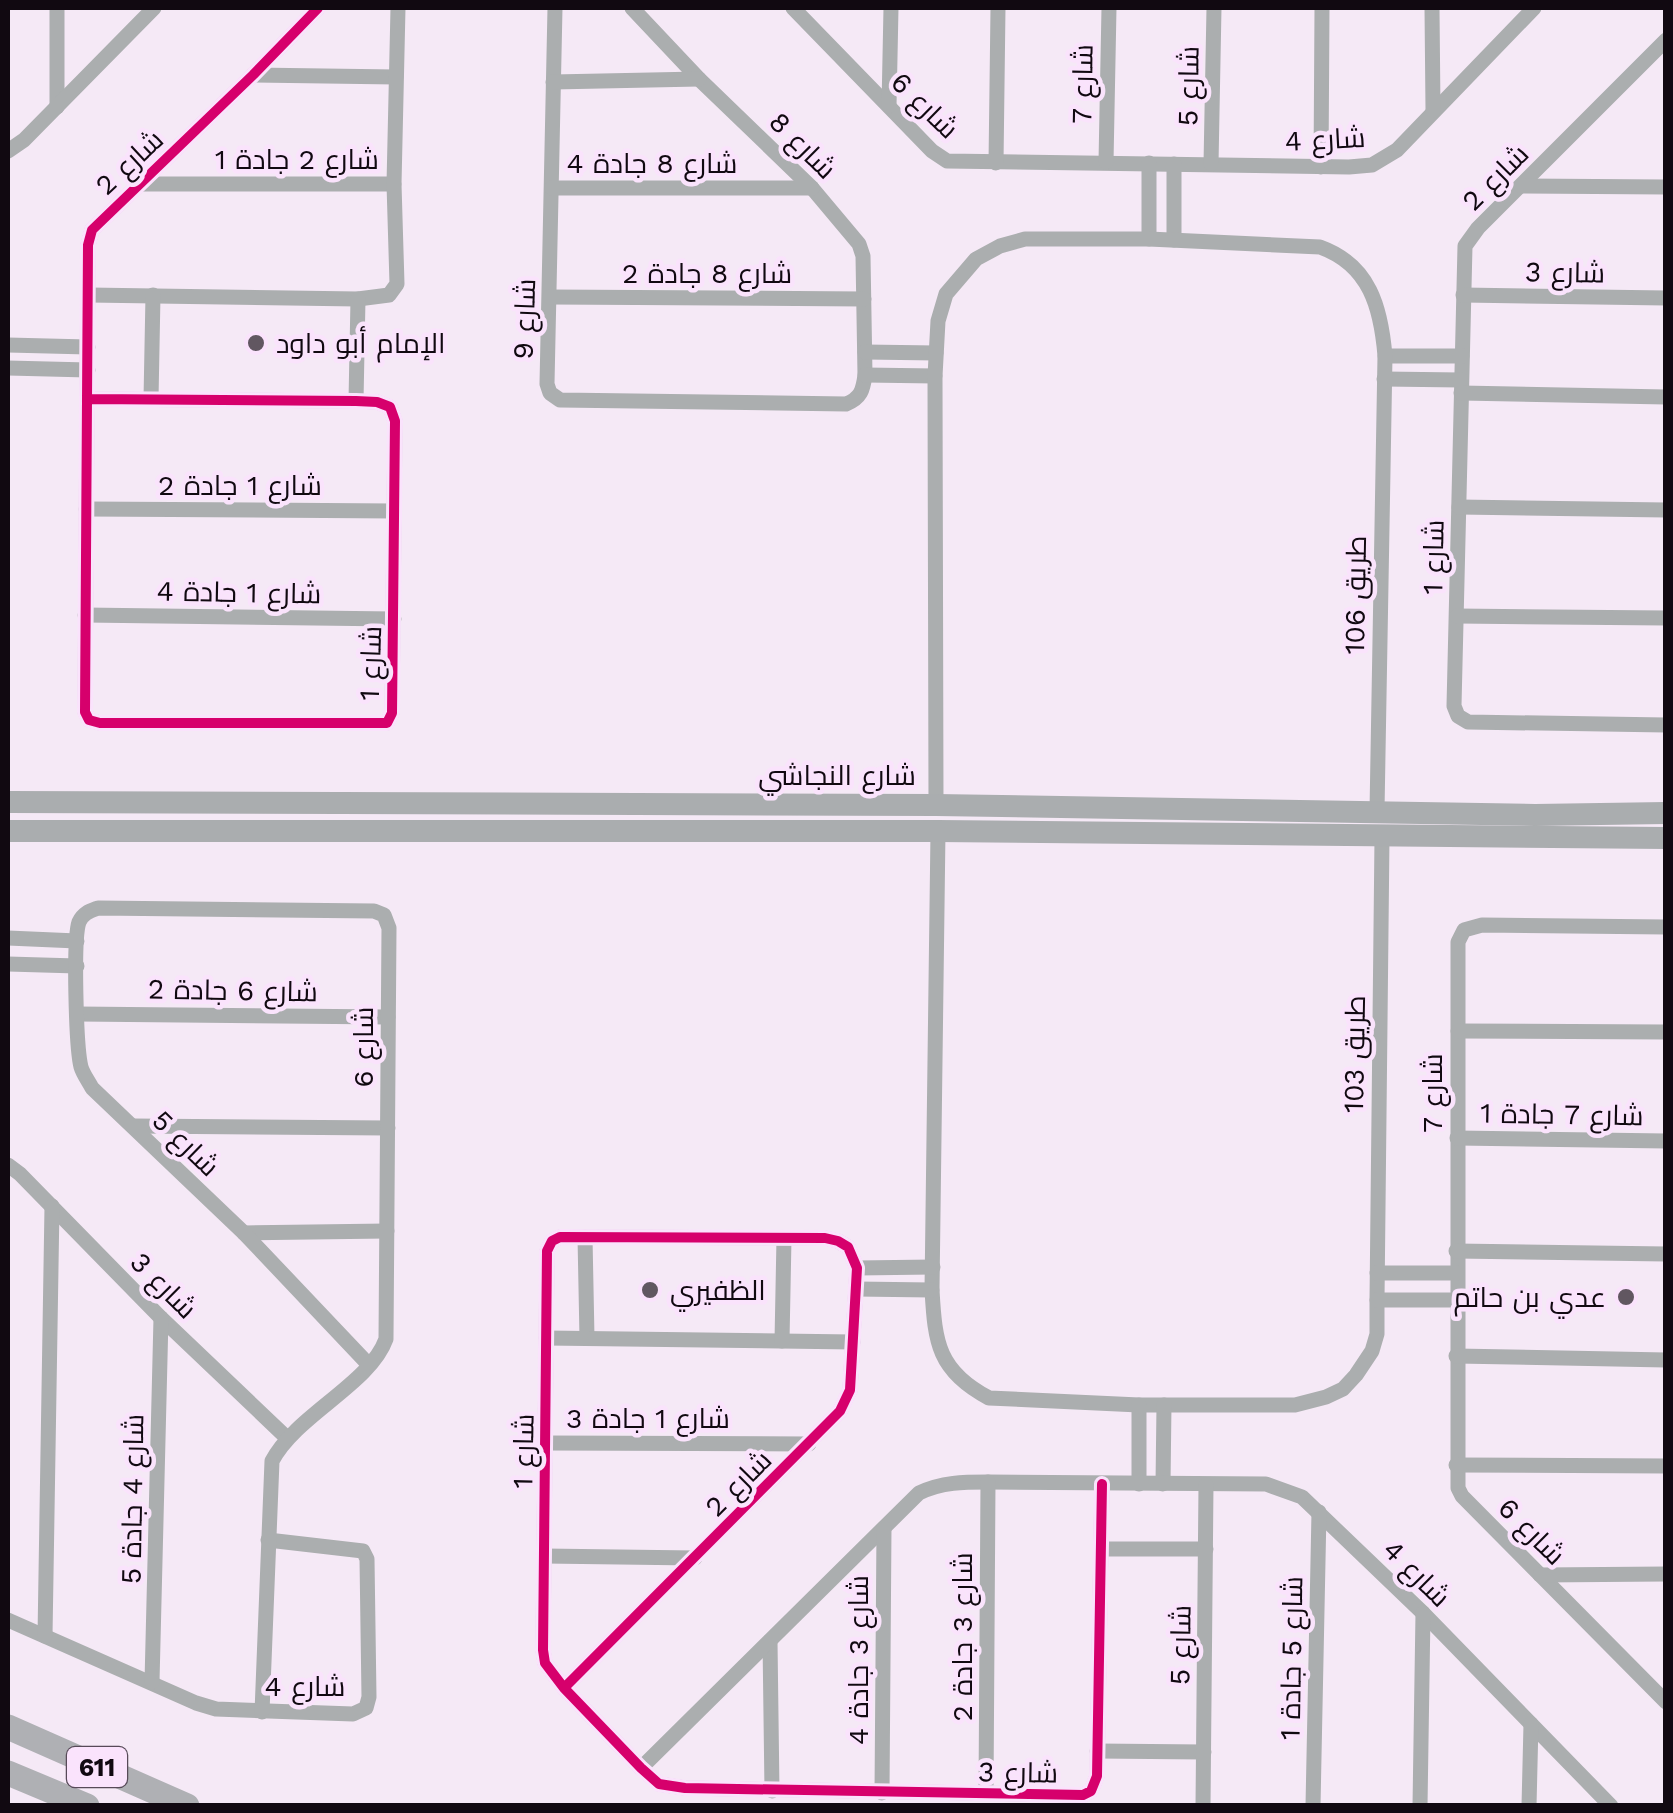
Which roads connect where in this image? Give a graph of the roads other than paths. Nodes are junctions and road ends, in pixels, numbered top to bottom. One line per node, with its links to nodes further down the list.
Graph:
1 (57, 8): 21 (street)
2 (154, 8): 21 (street)
3 (318, 8): 16 (street, شارع 2)
4 (398, 8): 17 (street)
5 (555, 8): 19 (street, شارع 9)
6 (632, 8): 18 (street, شارع 8)
7 (793, 8): 20 (street, شارع 6)
8 (891, 8): 20 (street)
9 (998, 8): 25 (street)
10 (1109, 8): 24 (street, شارع 7)
11 (1214, 8): 28 (street, شارع 5)
12 (1322, 8): 29 (street)
13 (1432, 8): 22 (street)
14 (1534, 8): 22 (street, شارع 4)
15 (1666, 40): 32 (street, شارع 2)
16 (253, 75): 17 (street); 30 (street, شارع 2)
17 (396, 77): 31 (street)
18 (699, 79): 19 (street); 35 (street, شارع 8)
19 (552, 82): 34 (street, شارع 9)
20 (889, 106): 25 (street, شارع 6)
21 (57, 107): 23 (street)
22 (1433, 110): 29 (street, شارع 4)
23 (8, 150)
24 (1106, 162): 25 (street, شارع 6); 26 (street, شارع 6)
25 (996, 163)
26 (1149, 163): 27 (street, شارع 6); 36 (street)
27 (1174, 164): 28 (street, شارع 4); 37 (street)
28 (1212, 164): 29 (street, شارع 4)
29 (1321, 167)
30 (140, 184): 31 (street, شارع 2 جادة 1); 38 (street, شارع 2)
31 (394, 184): 43 (street)
32 (1521, 186): 33 (street); 40 (street, شارع 2)
33 (1666, 187)
34 (552, 188): 35 (street, شارع 8 جادة 4); 41 (street, شارع 9)
35 (812, 188): 44 (street, شارع 8)
36 (1148, 239): 37 (street, طريق 106); 48 (street, طريق 106)
37 (1174, 240): 49 (street, طريق 106)
38 (89, 295): 39 (street); 46 (street, شارع 2)
39 (152, 295): 43 (street); 59 (street)
40 (1463, 295): 42 (street, شارع 3); 50 (street, شارع 2)
41 (550, 297): 44 (street, شارع 8 جادة 2); 53 (street, شارع 9)
42 (1666, 298)
43 (358, 299): 60 (street)
44 (864, 300): 47 (street, شارع 8)
45 (8, 345): 46 (street)
46 (88, 347): 52 (street, شارع 2)
47 (865, 352): 48 (street); 53 (street)
48 (936, 354): 54 (street, طريق 106)
49 (1385, 356): 50 (street); 55 (street, طريق 106)
50 (1462, 356): 56 (street, شارع 2)
51 (8, 368): 52 (street)
52 (88, 370): 58 (street, شارع 2)
53 (865, 374): 54 (street)
54 (935, 376): 73 (street, طريق 106)
55 (1384, 379): 56 (street); 76 (street, طريق 106)
56 (1461, 387): 57 (street); 61 (street, شارع 1)
57 (1666, 398)
58 (88, 399): 59 (street, شارع 1); 62 (street, شارع 1)
59 (151, 399): 60 (street, شارع 1)
60 (356, 402): 64 (street, شارع 1)
61 (1459, 507): 63 (street); 66 (street, شارع 1)
62 (86, 509): 64 (street, شارع 1 جادة 2); 65 (street, شارع 1)
63 (1666, 510)
64 (394, 512): 68 (street, شارع 1)
65 (84, 615): 68 (street, شارع 1 جادة 4); 68 (street, شارع 1)
66 (1457, 616): 67 (street); 69 (street, شارع 1)
67 (1666, 618)
68 (394, 619)
69 (1666, 726)
70 (8, 802): 71 (main road, شارع النجاشي)
71 (705, 804): 72 (main road, شارع النجاشي); 80 (main road)
72 (748, 804): 73 (main road, شارع النجاشي); 81 (main road)
73 (936, 805): 74 (main road, شارع النجاشي)
74 (1096, 808): 75 (main road, شارع النجاشي); 82 (main road)
75 (1141, 808): 76 (main road, شارع النجاشي); 83 (main road)
76 (1377, 811): 77 (main road, شارع النجاشي)
77 (1666, 812)
78 (8, 831): 80 (main road, شارع النجاشي)
79 (938, 831): 81 (main road, شارع النجاشي); 82 (main road, شارع النجاشي); 108 (street, طريق 103)
80 (702, 832): 81 (main road, شارع النجاشي)
81 (745, 832)
82 (1094, 833): 83 (main road, شارع النجاشي)
83 (1144, 834): 84 (main road, شارع النجاشي)
84 (1382, 837): 85 (main road, شارع النجاشي); 110 (street, طريق 103)
85 (1664, 839)
86 (85, 913): 89 (street, شارع 5); 93 (street, شارع 6)
87 (1666, 927): 94 (street, شارع 7)
88 (8, 938): 89 (street)
89 (77, 941): 91 (street, شارع 5)
90 (8, 964): 91 (street)
91 (77, 966): 92 (street, شارع 5)
92 (78, 1014): 93 (street, شارع 6 جادة 2); 96 (street, شارع 5)
93 (388, 1016): 97 (street, شارع 6)
94 (1458, 1031): 95 (street); 98 (street, شارع 7)
95 (1666, 1032)
96 (133, 1126): 97 (street); 103 (street, شارع 5)
97 (388, 1128): 102 (street, شارع 6)
98 (1457, 1138): 99 (street, شارع 7 جادة 1); 106 (street, شارع 7)
99 (1666, 1141)
100 (8, 1166): 101 (street, شارع 3)
101 (52, 1206): 116 (street, شارع 3); 147 (street)
102 (387, 1232): 103 (street); 123 (street, شارع 6)
103 (244, 1234): 123 (street, شارع 5)
104 (584, 1237): 105 (street, شارع 1); 117 (street, شارع 1); 118 (street)
105 (784, 1238): 109 (street, شارع 1); 119 (street)
106 (1456, 1251): 107 (street); 111 (street, شارع 6)
107 (1666, 1254)
108 (932, 1267): 109 (street); 113 (street, طريق 103)
109 (857, 1268): 112 (street, شارع 2)
110 (1378, 1273): 111 (street); 114 (street, طريق 103)
111 (1456, 1273): 115 (street, شارع 6)
112 (856, 1290): 113 (street); 120 (street, شارع 2)
113 (932, 1290): 124 (street, طريق 103)
114 (1378, 1300): 115 (street); 125 (street, طريق 103)
115 (1456, 1300): 121 (street, شارع 6)
116 (161, 1318): 126 (street, شارع 3); 149 (street, شارع 4 جادة 5)
117 (546, 1338): 118 (street); 127 (street, شارع 1)
118 (587, 1338): 119 (street)
119 (782, 1341): 120 (street)
120 (853, 1342): 128 (street, شارع 2)
121 (1456, 1356): 122 (street); 129 (street, شارع 6)
122 (1666, 1360)
123 (369, 1365): 126 (street, شارع 6)
124 (1139, 1405): 125 (street, طريق 103); 133 (street)
125 (1164, 1405): 134 (street)
126 (288, 1438): 138 (street)
127 (546, 1443): 128 (street, شارع 1 جادة 3); 141 (street, شارع 1)
128 (810, 1444): 142 (street, شارع 2)
129 (1456, 1465): 130 (street); 144 (street, شارع 6)
130 (1666, 1466)
131 (988, 1482): 132 (street); 137 (street); 163 (street, شارع 3 جادة 2)
132 (1102, 1484): 133 (street); 139 (street, شارع 3)
133 (1139, 1484): 134 (street, شارع 4)
134 (1164, 1484): 135 (street, شارع 4)
135 (1206, 1484): 136 (street, شارع 4); 140 (street, شارع 5)
136 (1318, 1512): 145 (street, شارع 4); 167 (street, شارع 5 جادة 1)
137 (884, 1528): 148 (street); 162 (street, شارع 3 جادة 4)
138 (268, 1540): 152 (street); 152 (street, شارع 4)
139 (1101, 1549): 140 (street); 155 (street, شارع 3)
140 (1206, 1550): 156 (street, شارع 5)
141 (544, 1556): 142 (street); 150 (street, شارع 1)
142 (695, 1558): 150 (street, شارع 2)
143 (1666, 1574): 144 (street)
144 (1540, 1575): 151 (street, شارع 6)
145 (1422, 1614): 153 (street, شارع 4); 168 (street)
146 (8, 1620): 147 (street, شارع 4)
147 (45, 1636): 149 (street, شارع 4)
148 (770, 1641): 157 (street); 161 (street)
149 (152, 1682): 152 (street, شارع 4)
150 (564, 1688): 157 (street, شارع 1)
151 (1666, 1702)
152 (262, 1712)
153 (1531, 1724): 169 (street); 170 (street, شارع 4)
154 (8, 1727): 165 (main road, 611)
155 (1097, 1751): 156 (street); 163 (street, شارع 3)
156 (1204, 1752): 166 (street, شارع 5)
157 (641, 1768): 161 (street, شارع 3)
158 (8, 1773): 160 (main road, 611)
159 (8, 1781): 160 (main road)
160 (36, 1785): 164 (main road, 611)
161 (772, 1791): 162 (street, شارع 3)
162 (882, 1792): 163 (street, شارع 3)
163 (986, 1792)
164 (87, 1806)
165 (188, 1806)
166 (1203, 1806)
167 (1313, 1806)
168 (1420, 1806)
169 (1529, 1806)
170 (1611, 1806)

